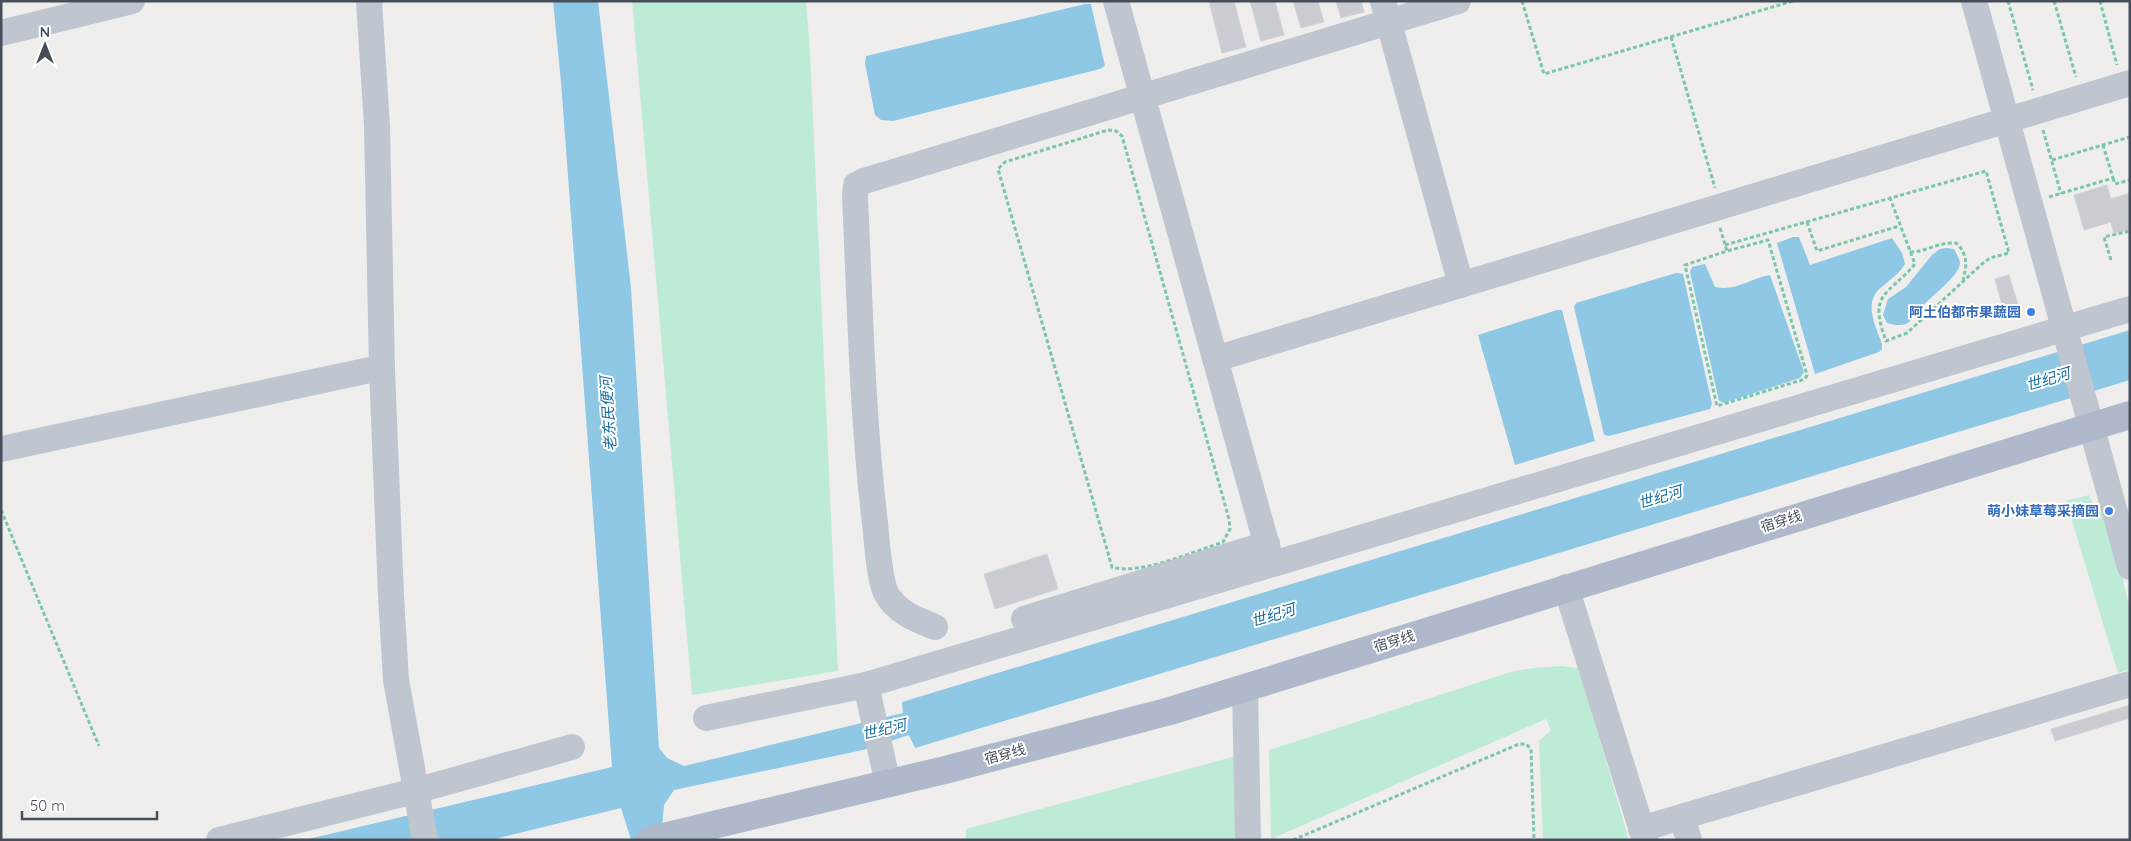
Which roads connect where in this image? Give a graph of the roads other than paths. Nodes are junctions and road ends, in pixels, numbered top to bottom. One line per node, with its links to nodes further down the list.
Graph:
1 (132, 1): 8 (street)
2 (357, 1): 16 (street)
3 (369, 1): 16 (street)
4 (1116, 1): 10 (street)
5 (1458, 1): 7 (street)
6 (1974, 1): 11 (street)
7 (1386, 12): 10 (street); 12 (street)
8 (1, 33)
9 (2123, 74): 11 (street)
10 (1143, 96): 15 (street); 23 (street)
11 (2007, 120): 12 (street); 14 (street)
12 (1461, 285): 15 (street)
13 (2130, 309): 14 (street)
14 (2065, 334): 18 (street); 20 (street)
15 (1215, 360): 20 (street)
16 (376, 369): 19 (street); 31 (street)
17 (2130, 414): 18 (main road, 宿穿线)
18 (2088, 416): 21 (street); 22 (main road, 宿穿线)
19 (1, 449)
20 (1269, 554): 24 (street); 27 (street)
21 (2130, 568)
22 (1566, 587): 26 (main road, 宿穿线); 33 (street)
23 (935, 626)
24 (978, 634)
25 (2130, 684): 32 (street)
26 (1245, 688): 30 (main road, 宿穿线); 38 (street)
27 (868, 693): 28 (street); 30 (street)
28 (706, 718)
29 (572, 747): 31 (street)
30 (886, 773): 37 (main road, 宿穿线)
31 (408, 799): 34 (street); 35 (street); 36 (street)
32 (1686, 828): 33 (street)
33 (1643, 834)
34 (219, 840)
35 (408, 840)
36 (425, 840)
37 (650, 840)
38 (1248, 840)

